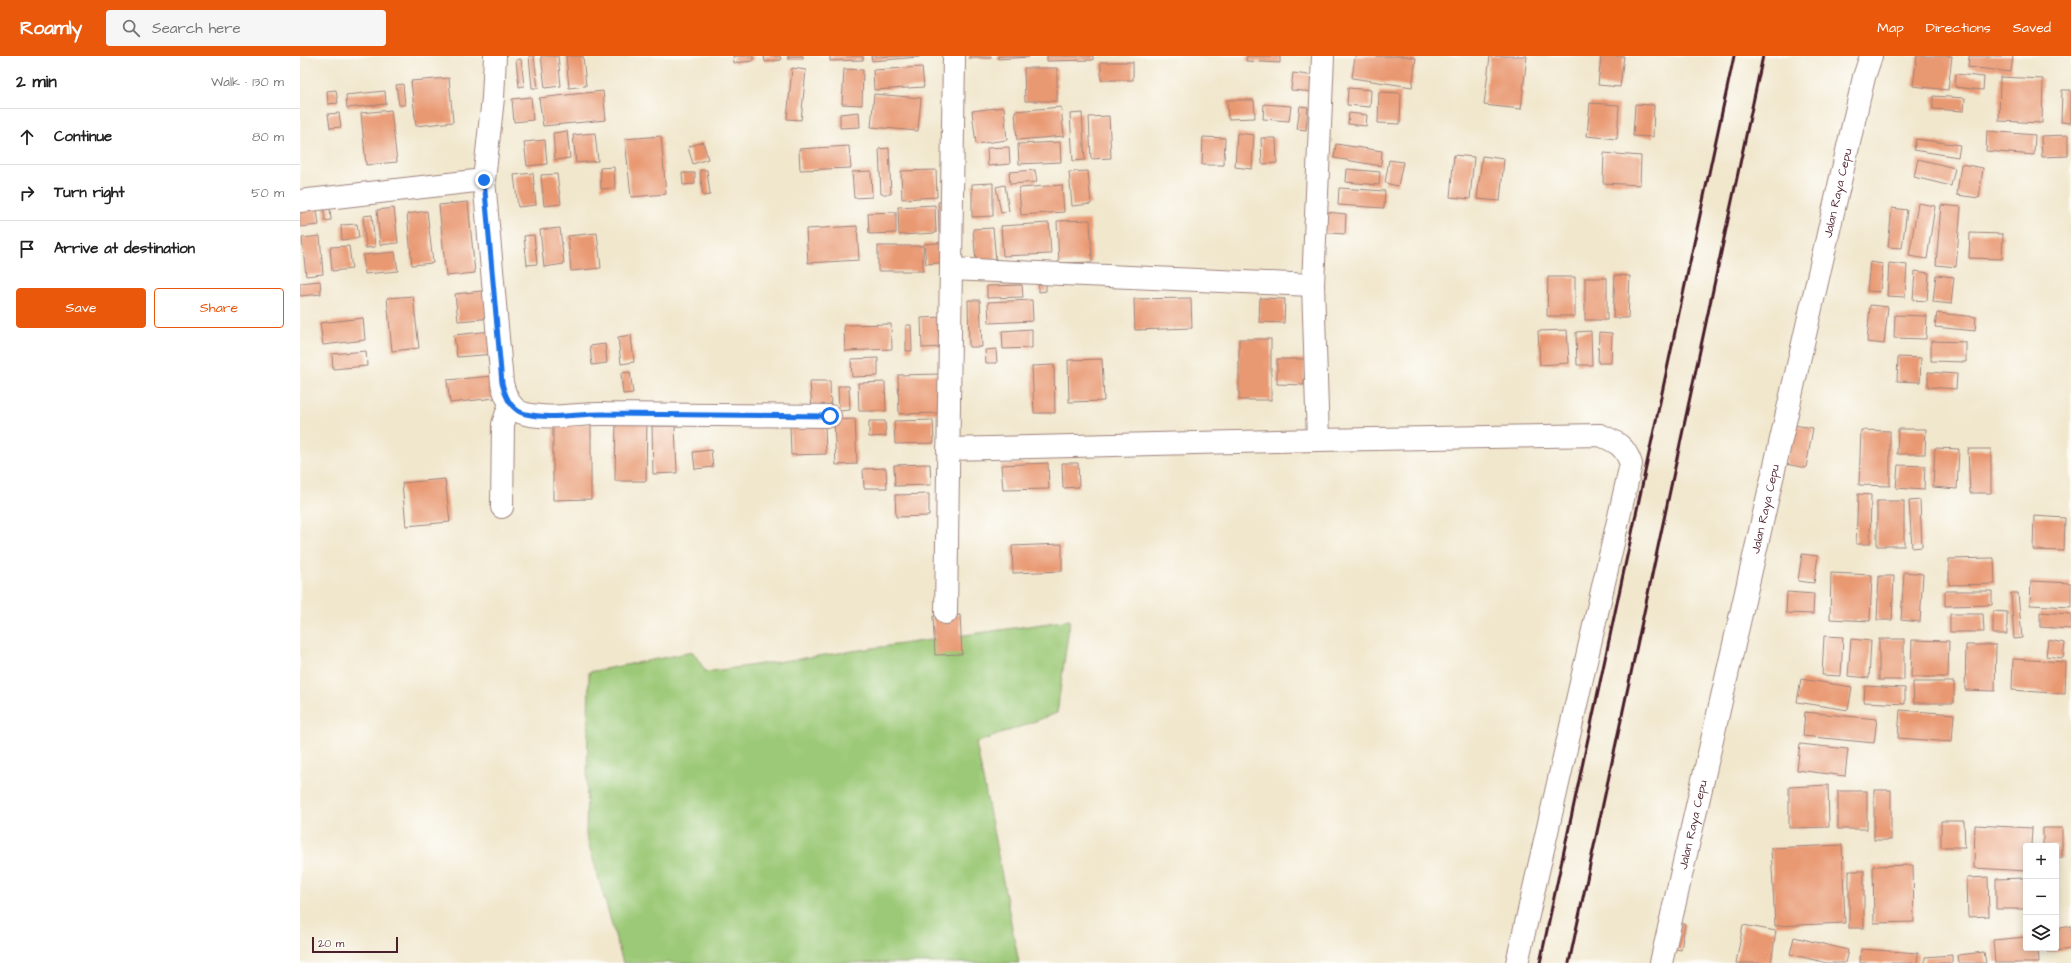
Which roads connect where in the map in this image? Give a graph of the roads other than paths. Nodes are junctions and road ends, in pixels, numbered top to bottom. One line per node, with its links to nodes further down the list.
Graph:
1 (495, 56): 5 (main road)
2 (954, 56): 7 (main road)
3 (1323, 56): 8 (main road)
4 (1871, 56): 16 (main road, Jalan Raya Cepu)
5 (484, 180): 6 (main road); 9 (main road)
6 (300, 201)
7 (951, 269): 8 (main road); 12 (main road)
8 (1313, 285): 11 (main road)
9 (510, 404): 10 (main road); 13 (main road)
10 (830, 416)
11 (1318, 440): 12 (main road); 15 (main road)
12 (948, 450): 14 (main road)
13 (502, 506)
14 (946, 613)
15 (1517, 963)
16 (1661, 963)

